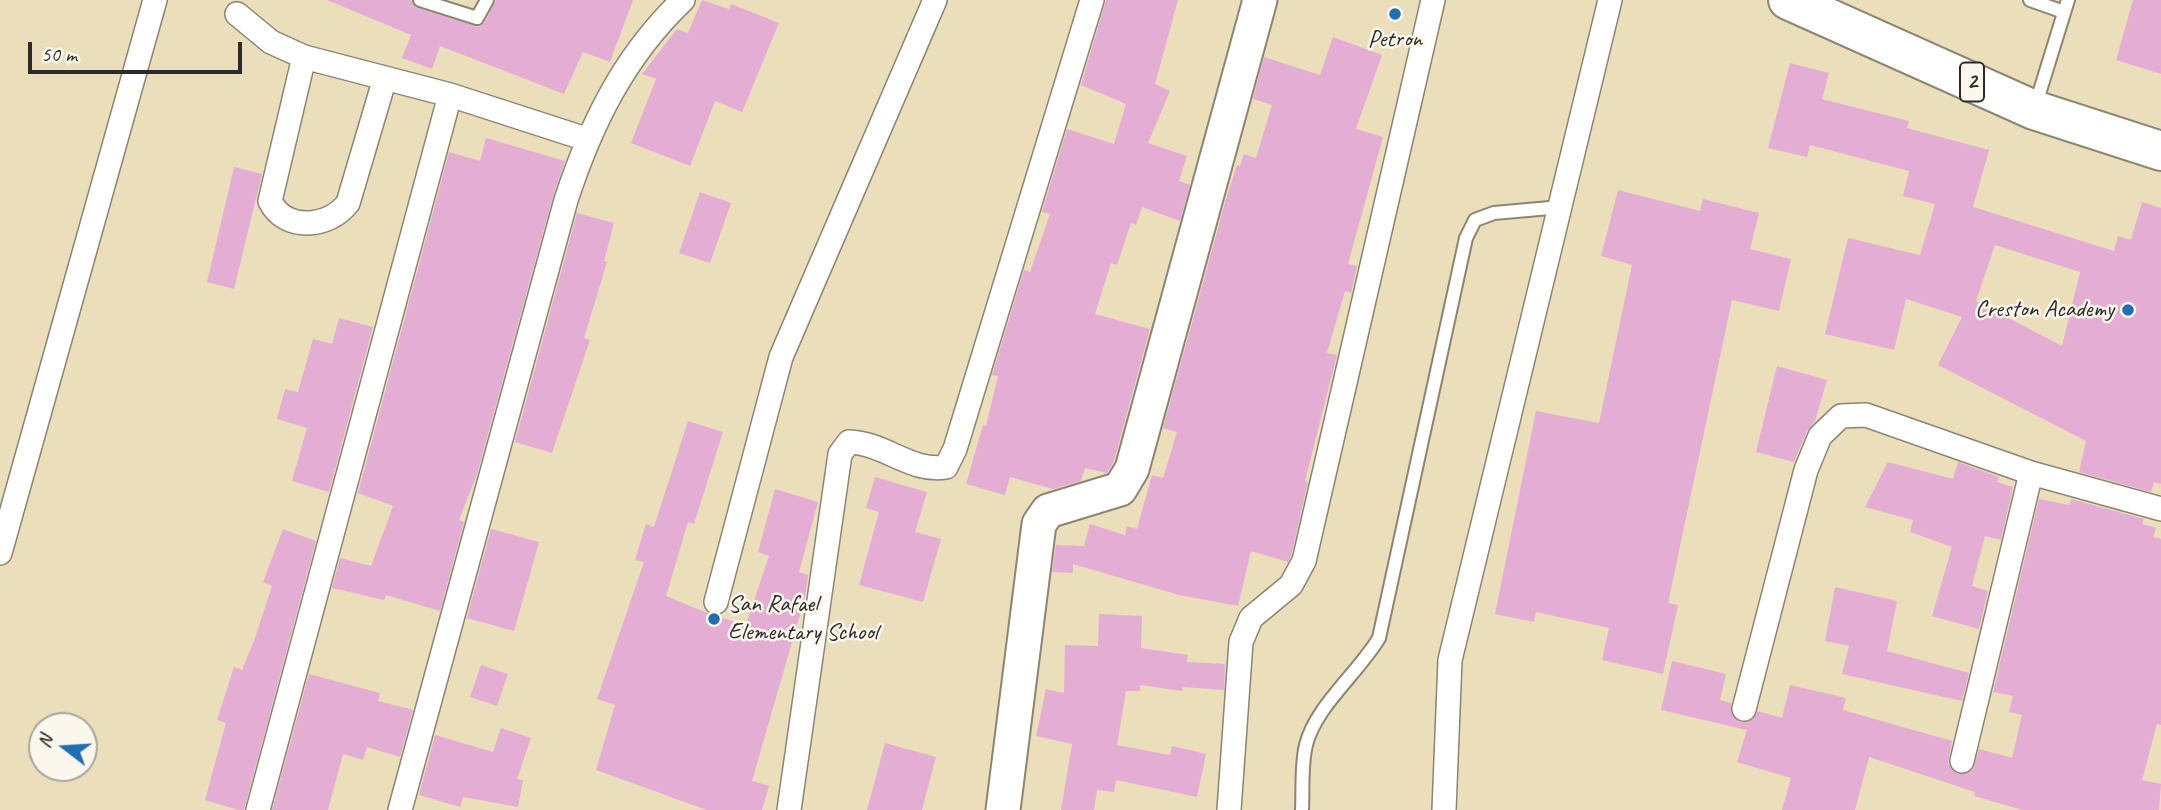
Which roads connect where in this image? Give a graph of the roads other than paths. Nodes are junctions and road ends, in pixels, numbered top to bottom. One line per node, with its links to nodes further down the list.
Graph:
1 (155, 0): 23 (street)
2 (419, 0): 3 (lane)
3 (487, 0)
4 (683, 0): 18 (street)
5 (935, 0): 24 (street)
6 (1092, 0): 29 (street)
7 (1260, 0): 30 (street)
8 (1433, 0): 31 (street)
9 (1610, 0): 20 (street)
10 (1788, 0): 17 (highway, 2)
11 (2031, 0): 12 (lane)
12 (2066, 6): 17 (lane)
13 (237, 14): 14 (street)
14 (304, 57): 15 (street); 15 (street)
15 (385, 78): 16 (street)
16 (450, 95): 18 (street); 27 (street)
17 (2034, 110): 19 (highway, 2)
18 (586, 139): 28 (street)
19 (2161, 151)
20 (1561, 207): 32 (lane); 33 (street)
21 (2031, 473): 22 (street); 25 (street); 26 (street)
22 (2161, 509)
23 (0, 553)
24 (716, 602)
25 (1744, 709)
26 (1962, 761)
27 (258, 810)
28 (400, 810)
29 (789, 810)
30 (1003, 810)
31 (1228, 810)
32 (1302, 810)
33 (1444, 810)

